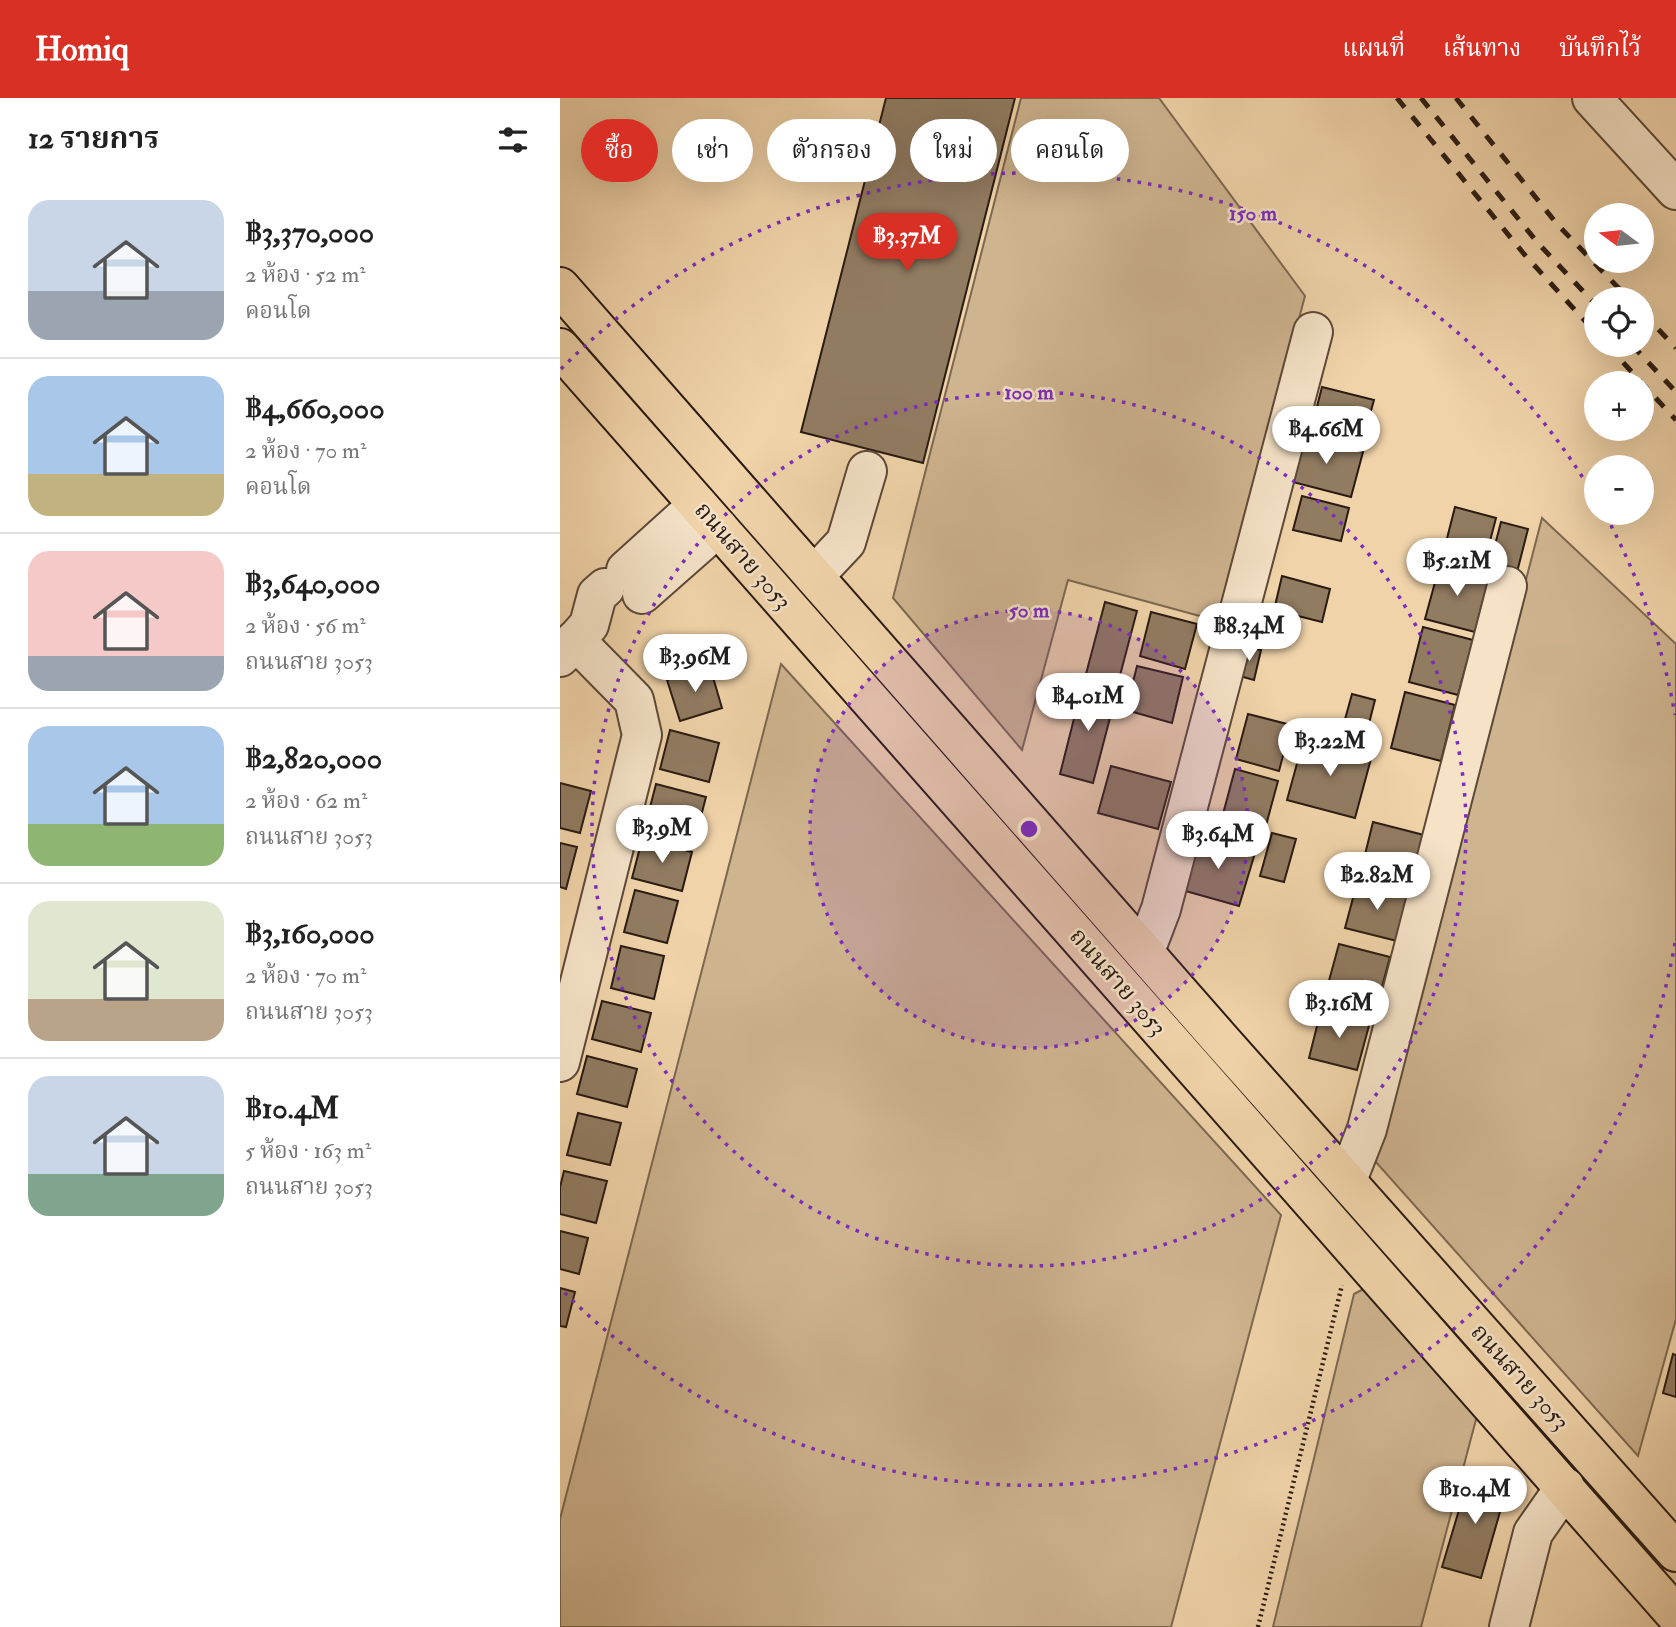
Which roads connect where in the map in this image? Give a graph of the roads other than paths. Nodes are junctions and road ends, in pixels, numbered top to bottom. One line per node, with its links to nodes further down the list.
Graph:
1 (1592, 98): 2 (street)
2 (1676, 190)
3 (560, 286): 8 (main road, ถนนสาย 3053)
4 (1312, 332): 11 (street)
5 (560, 348): 7 (main road, ถนนสาย 3053)
6 (867, 471): 8 (street)
7 (708, 516): 10 (street); 14 (main road, ถนนสาย 3053)
8 (814, 576): 11 (main road, ถนนสาย 3053)
9 (1507, 586): 13 (street)
10 (574, 641): 12 (street)
11 (1145, 951): 13 (main road, ถนนสาย 3053)
12 (560, 1062)
13 (1347, 1180): 15 (main road, ถนนสาย 3053)
14 (1565, 1487): 16 (main road, ถนนสาย 3053); 17 (street)
15 (1672, 1539)
16 (1676, 1615)
17 (1509, 1627)

